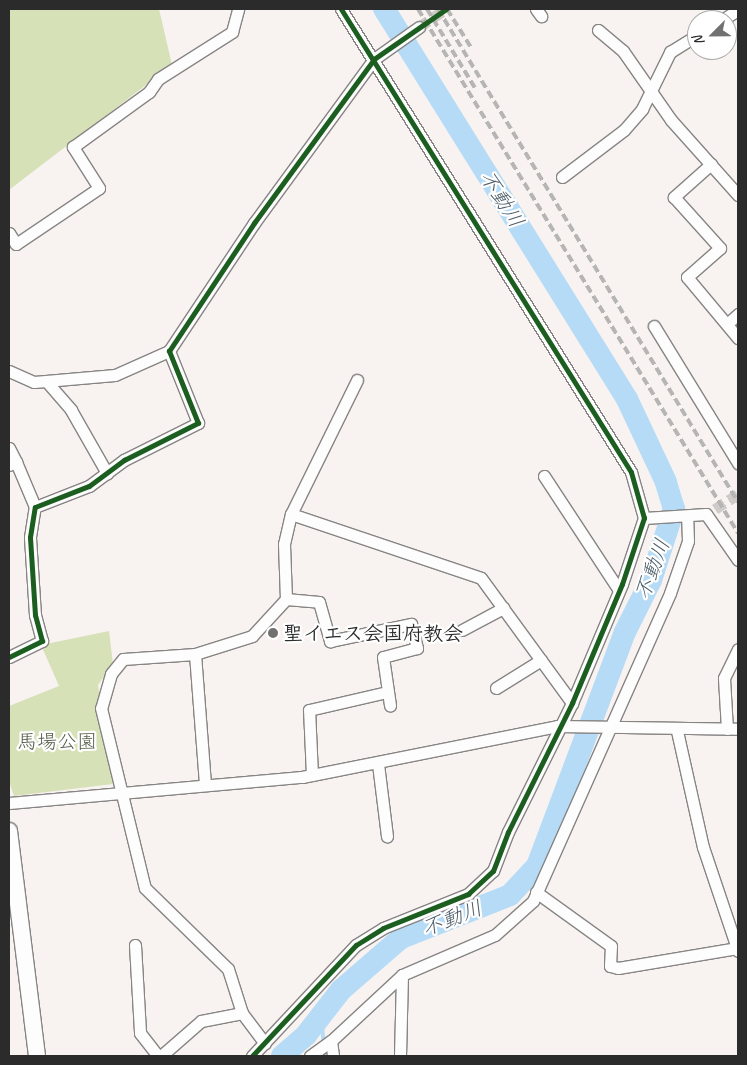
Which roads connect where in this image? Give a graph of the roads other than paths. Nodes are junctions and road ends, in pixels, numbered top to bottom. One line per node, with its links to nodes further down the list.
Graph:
1 (238, 9): 11 (street)
2 (341, 9): 6 (street)
3 (419, 27): 6 (street)
4 (598, 30): 7 (street)
5 (687, 41): 7 (street)
6 (374, 59): 16 (street); 27 (street)
7 (652, 89): 8 (street); 9 (street)
8 (710, 164): 10 (street); 13 (street)
9 (562, 177)
10 (738, 195)
11 (9, 233)
12 (738, 314): 13 (street)
13 (727, 324): 15 (street)
14 (654, 326): 22 (street)
15 (738, 338)
16 (169, 351): 19 (street); 23 (street)
17 (9, 371): 19 (street)
18 (357, 380): 26 (street)
19 (47, 382): 23 (street)
20 (9, 448): 21 (street)
21 (12, 463): 25 (street)
22 (738, 463)
23 (107, 473): 25 (street)
24 (544, 476): 30 (street)
25 (35, 507): 36 (street)
26 (291, 514): 31 (street); 32 (street)
27 (644, 518): 28 (street); 30 (street)
28 (687, 518): 29 (street); 43 (street)
29 (738, 560)
30 (620, 590): 40 (street)
31 (286, 599): 35 (street); 39 (street)
32 (503, 608): 33 (street); 37 (street)
33 (462, 630)
34 (738, 649): 44 (street)
35 (195, 654): 48 (street); 49 (street)
36 (9, 657)
37 (541, 660): 38 (street); 40 (street)
38 (496, 688)
39 (387, 692): 41 (street); 47 (street)
40 (572, 704): 42 (street)
41 (390, 705)
42 (557, 726): 43 (street); 46 (street); 59 (street)
43 (609, 727): 45 (street); 53 (street)
44 (732, 729): 45 (street)
45 (677, 731): 55 (street)
46 (378, 764): 47 (street); 52 (street)
47 (312, 775): 48 (street)
48 (205, 784): 49 (street)
49 (122, 792): 50 (street); 57 (street)
50 (9, 803)
51 (9, 830): 60 (street)
52 (387, 836)
53 (536, 892): 55 (street); 56 (street)
54 (135, 945): 61 (street)
55 (737, 950)
56 (402, 975): 58 (street); 65 (street)
57 (242, 1013): 59 (street); 61 (street)
58 (331, 1041): 63 (street); 64 (street)
59 (265, 1043): 62 (street)
60 (37, 1056)
61 (160, 1056)
62 (252, 1056)
63 (310, 1056)
64 (332, 1056)
65 (400, 1056)

